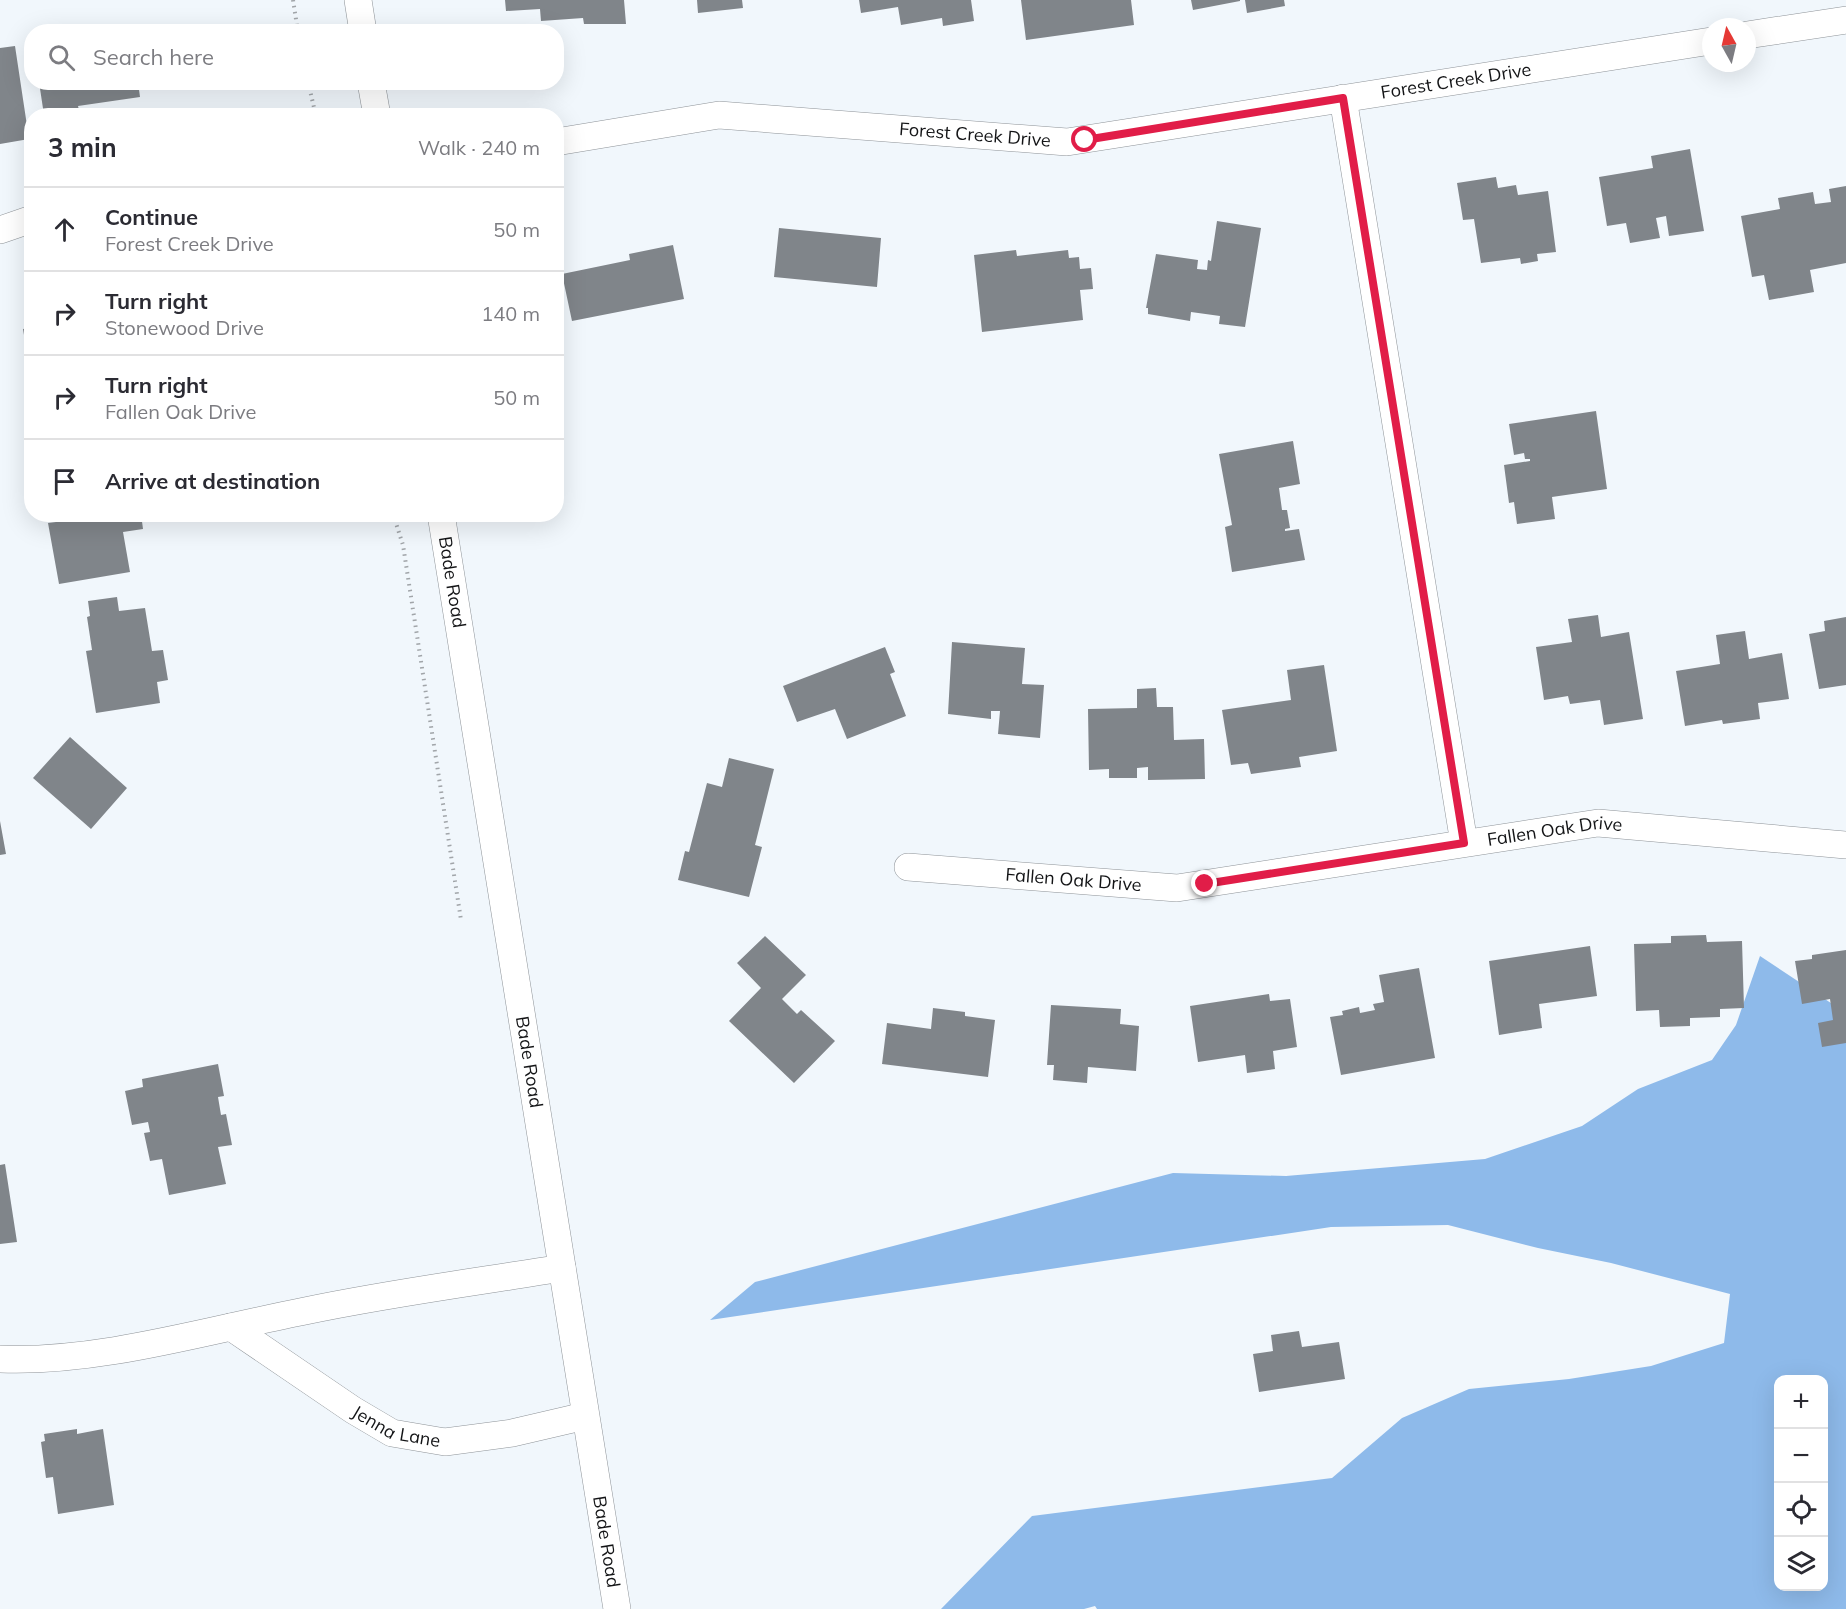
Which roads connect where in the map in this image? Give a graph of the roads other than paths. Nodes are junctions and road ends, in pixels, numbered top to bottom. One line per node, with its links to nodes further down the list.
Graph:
1 (358, 0): 3 (street)
2 (1846, 20): 4 (street)
3 (362, 24)
4 (1756, 34)
5 (1702, 42): 7 (street, Forest Creek Drive)
6 (372, 90): 8 (street)
7 (1343, 98): 9 (street, Forest Creek Drive); 15 (street)
8 (376, 108)
9 (564, 141)
10 (24, 222): 11 (street)
11 (0, 230)
12 (24, 240): 13 (street)
13 (0, 244)
14 (442, 522): 18 (street, Bade Road)
15 (1464, 843): 16 (street, Fallen Oak Drive); 17 (street, Fallen Oak Drive)
16 (1846, 845)
17 (908, 867)
18 (562, 1268): 19 (street); 21 (street, Bade Road)
19 (231, 1327): 20 (street); 21 (street, Jenna Lane)
20 (0, 1359)
21 (585, 1416): 22 (street, Bade Road)
22 (617, 1609)

